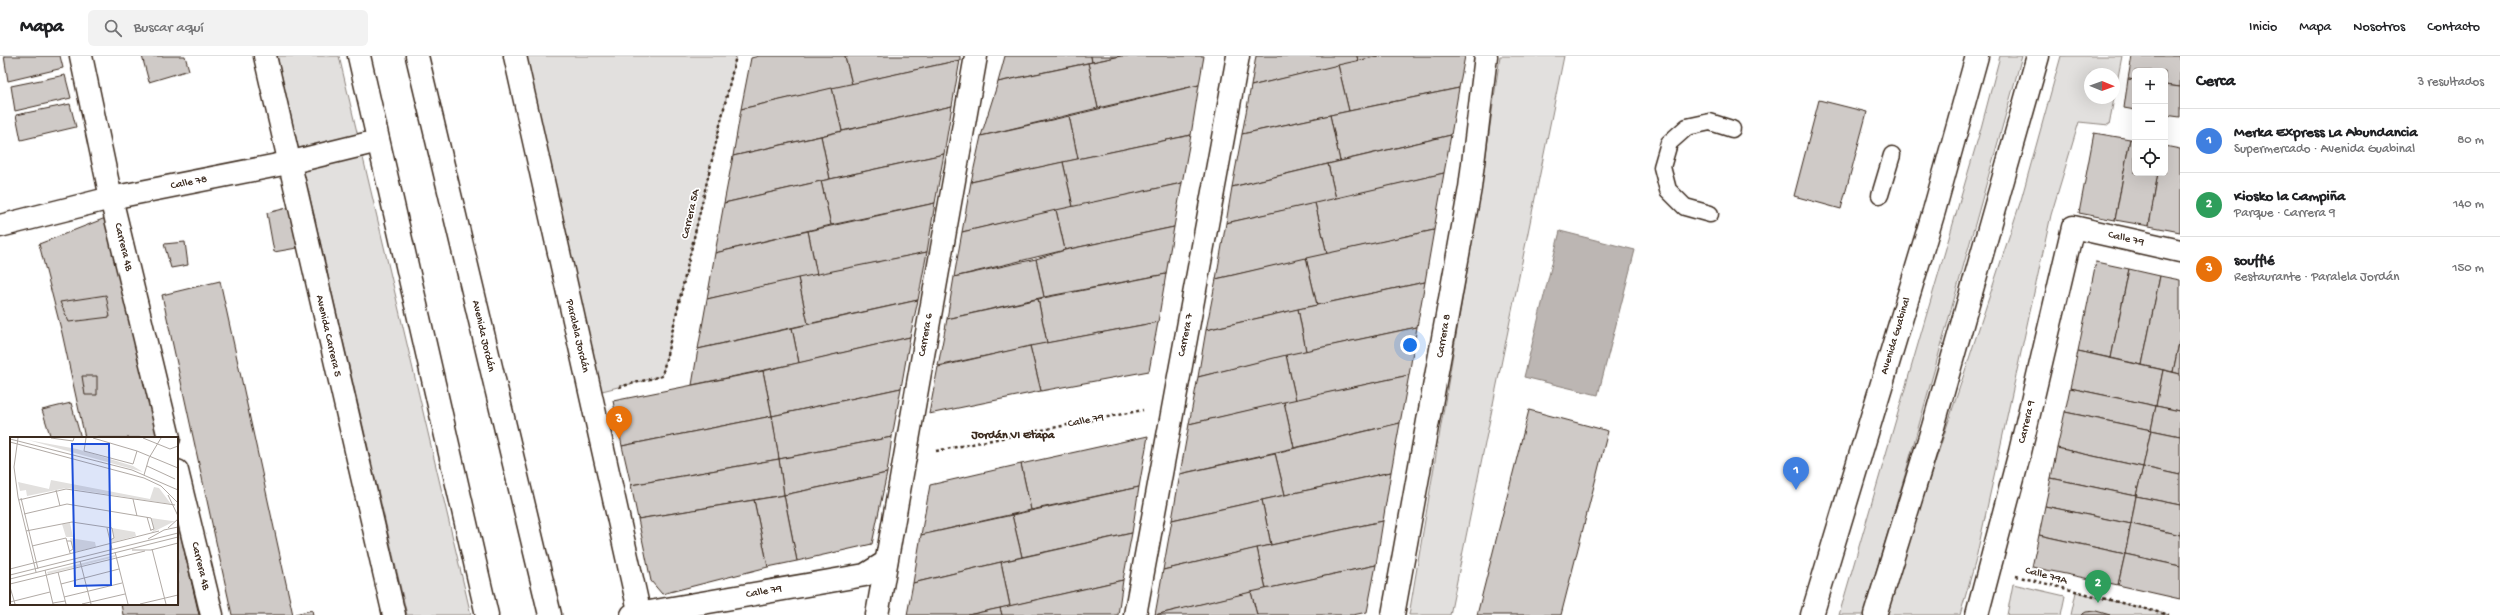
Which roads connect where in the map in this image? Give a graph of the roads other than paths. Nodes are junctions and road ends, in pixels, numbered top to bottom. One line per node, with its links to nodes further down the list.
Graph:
1 (81, 56): 16 (street, Carrera 4B)
2 (265, 56): 14 (street, Avenida Carrera 5)
3 (359, 56): 12 (street)
4 (417, 56): 29 (street, Avenida Jordán)
5 (515, 56): 25 (street, Paralela Jordán)
6 (976, 56): 23 (street, Carrera 6)
7 (1238, 56): 31 (street, Carrera 7)
8 (1486, 56): 32 (street, Carrera 8)
9 (1978, 56): 33 (street, Avenida Guabinal)
10 (2038, 56): 34 (street)
11 (1732, 129): 17 (lane)
12 (378, 141): 14 (street, Calle 78); 28 (street)
13 (1892, 155): 15 (lane)
14 (288, 163): 16 (street, Calle 78); 27 (street, Avenida Carrera 5)
15 (1880, 195)
16 (111, 198): 18 (street, Calle 78); 21 (street, Carrera 4B)
17 (1710, 214)
18 (0, 226)
19 (2073, 227): 20 (street, Calle 79); 35 (street, Carrera 9)
20 (2180, 251)
21 (169, 437)
22 (178, 475): 26 (street, Carrera 4B)
23 (886, 562): 24 (street, Calle 79); 30 (street, Carrera 6)
24 (701, 609): 25 (street, Calle 79)
25 (637, 614)
26 (212, 615)
27 (394, 615)
28 (487, 615)
29 (550, 615)
30 (877, 615)
31 (1135, 615)
32 (1393, 615)
33 (1812, 615)
34 (1874, 615)
35 (1977, 615)

